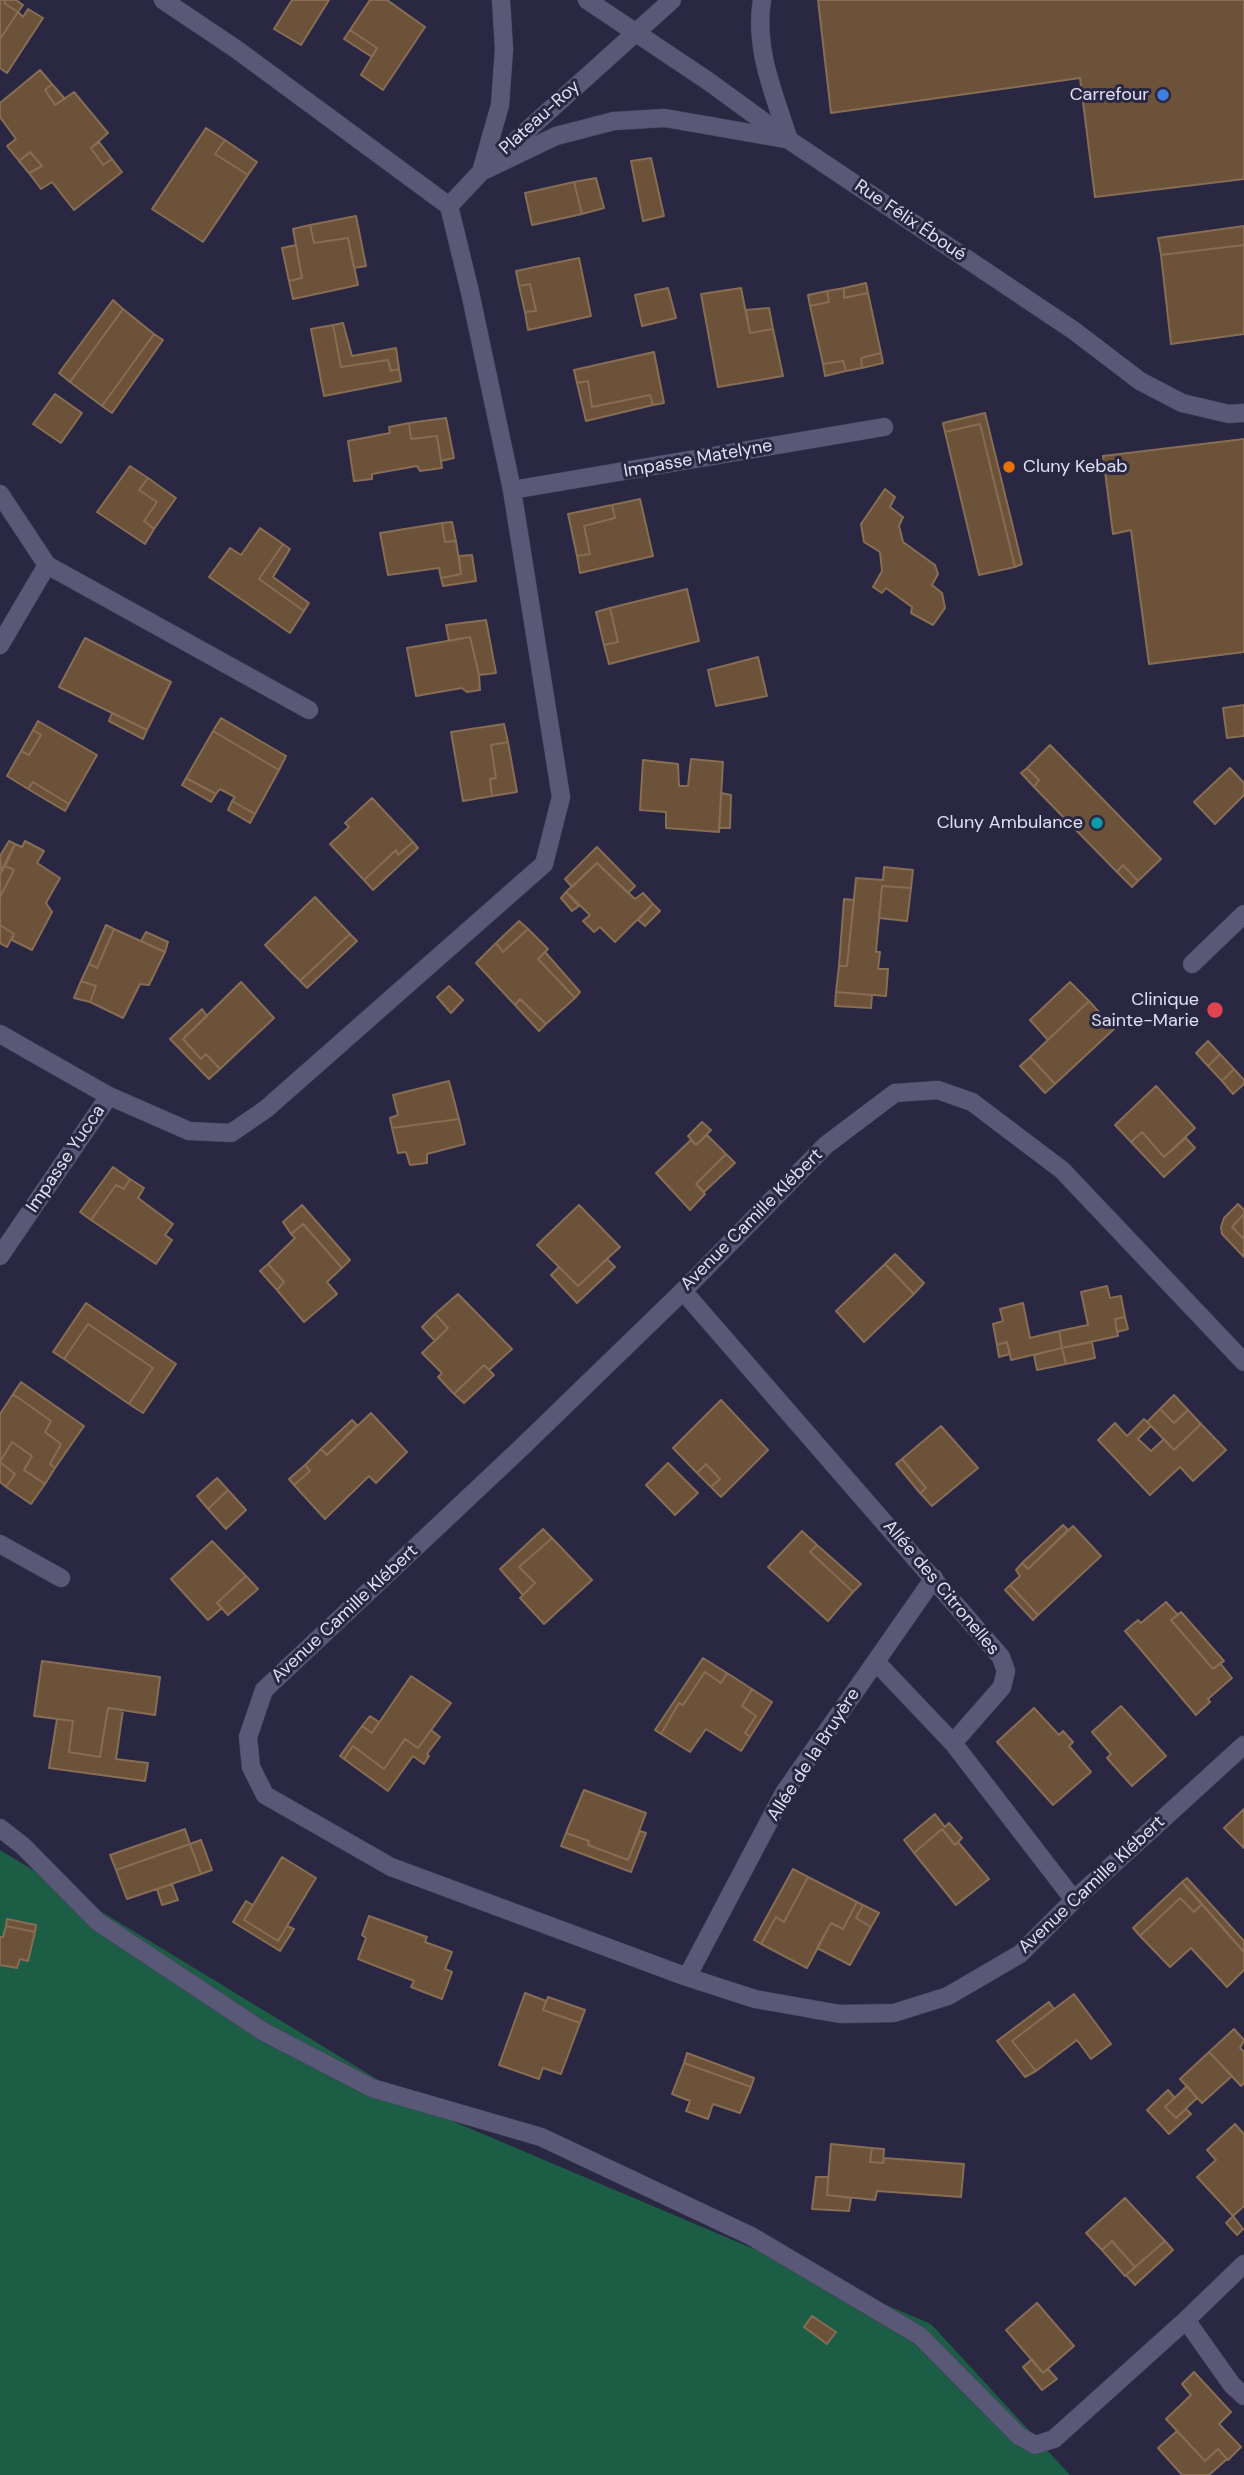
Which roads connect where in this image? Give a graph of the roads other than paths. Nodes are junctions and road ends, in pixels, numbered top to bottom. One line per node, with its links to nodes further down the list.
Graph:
1 (163, 0): 9 (street)
2 (501, 0): 8 (street)
3 (587, 0): 6 (street, Rue Félix Éboué)
4 (672, 0): 6 (street, Plateau-Roy)
5 (762, 0): 7 (street)
6 (634, 32): 7 (street, Rue Félix Éboué); 8 (street, Plateau-Roy)
7 (789, 139): 8 (street); 10 (street, Rue Félix Éboué)
8 (481, 172): 9 (street, Plateau-Roy)
9 (449, 206): 12 (street)
10 (1244, 413)
11 (884, 428): 12 (street, Impasse Matelyne)
12 (512, 490): 20 (street)
13 (0, 494): 14 (street)
14 (47, 565): 15 (street); 16 (street)
15 (0, 645)
16 (309, 710)
17 (1244, 914): 18 (street)
18 (1192, 964)
19 (0, 1034): 20 (street)
20 (108, 1096): 21 (street, Impasse Yucca)
21 (0, 1256)
22 (683, 1290): 23 (street, Avenue Camille Klébert); 26 (street, Allée des Citronelles); 32 (street, Avenue Camille Klébert)
23 (1244, 1362)
24 (0, 1544): 25 (street)
25 (61, 1578)
26 (934, 1578): 27 (street, Allée de la Bruyère); 28 (street, Allée des Citronelles)
27 (876, 1662): 28 (street); 32 (street, Allée de la Bruyère)
28 (953, 1743): 31 (street)
29 (1244, 1745): 31 (street, Avenue Camille Klébert)
30 (0, 1828): 34 (street)
31 (1074, 1900): 32 (street, Avenue Camille Klébert)
32 (687, 1977)
33 (1244, 2264): 34 (street)
34 (1186, 2320): 35 (street)
35 (1244, 2396)

